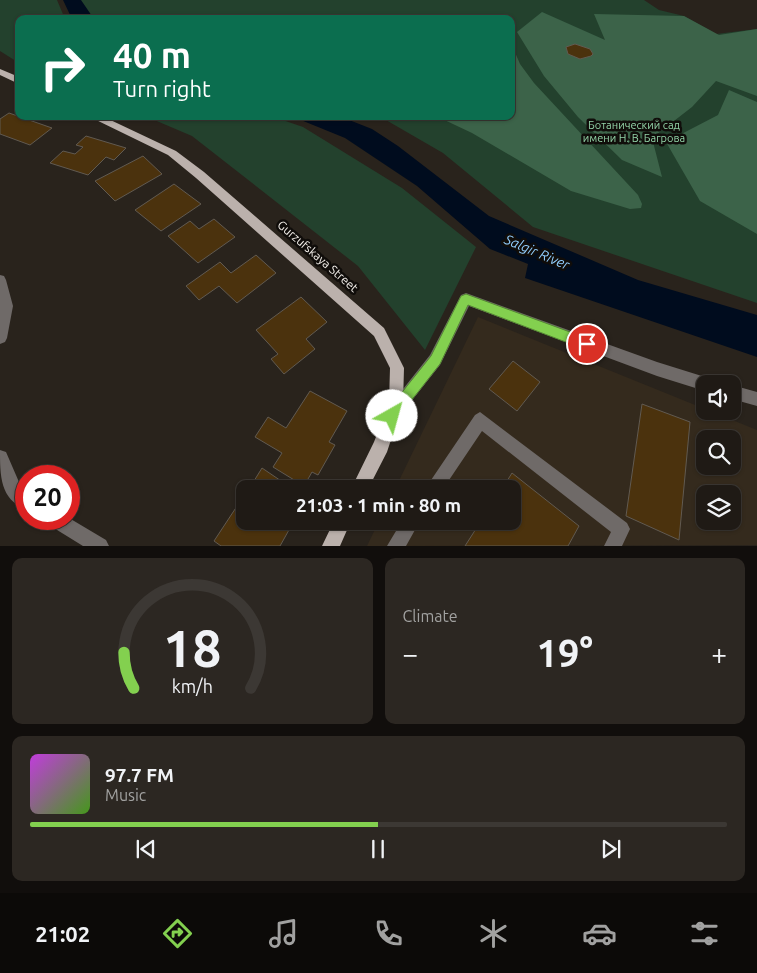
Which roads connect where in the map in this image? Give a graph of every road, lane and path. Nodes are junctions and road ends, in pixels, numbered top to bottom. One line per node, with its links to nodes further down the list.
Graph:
1 (0, 72): 2 (main road)
2 (15, 79)
3 (102, 120): 9 (main road, Gurzufskaya Street)
4 (0, 280): 5 (lane)
5 (0, 338)
6 (696, 381): 9 (lane)
7 (741, 395): 8 (lane)
8 (757, 399)
9 (392, 416): 11 (main road, Gurzufskaya Street)
10 (0, 458): 13 (lane)
11 (364, 480)
12 (440, 480): 20 (lane)
13 (15, 493)
14 (73, 530): 17 (lane)
15 (338, 530): 18 (main road)
16 (406, 530): 19 (lane)
17 (100, 546)
18 (330, 546)
19 (396, 546)
20 (613, 546)

